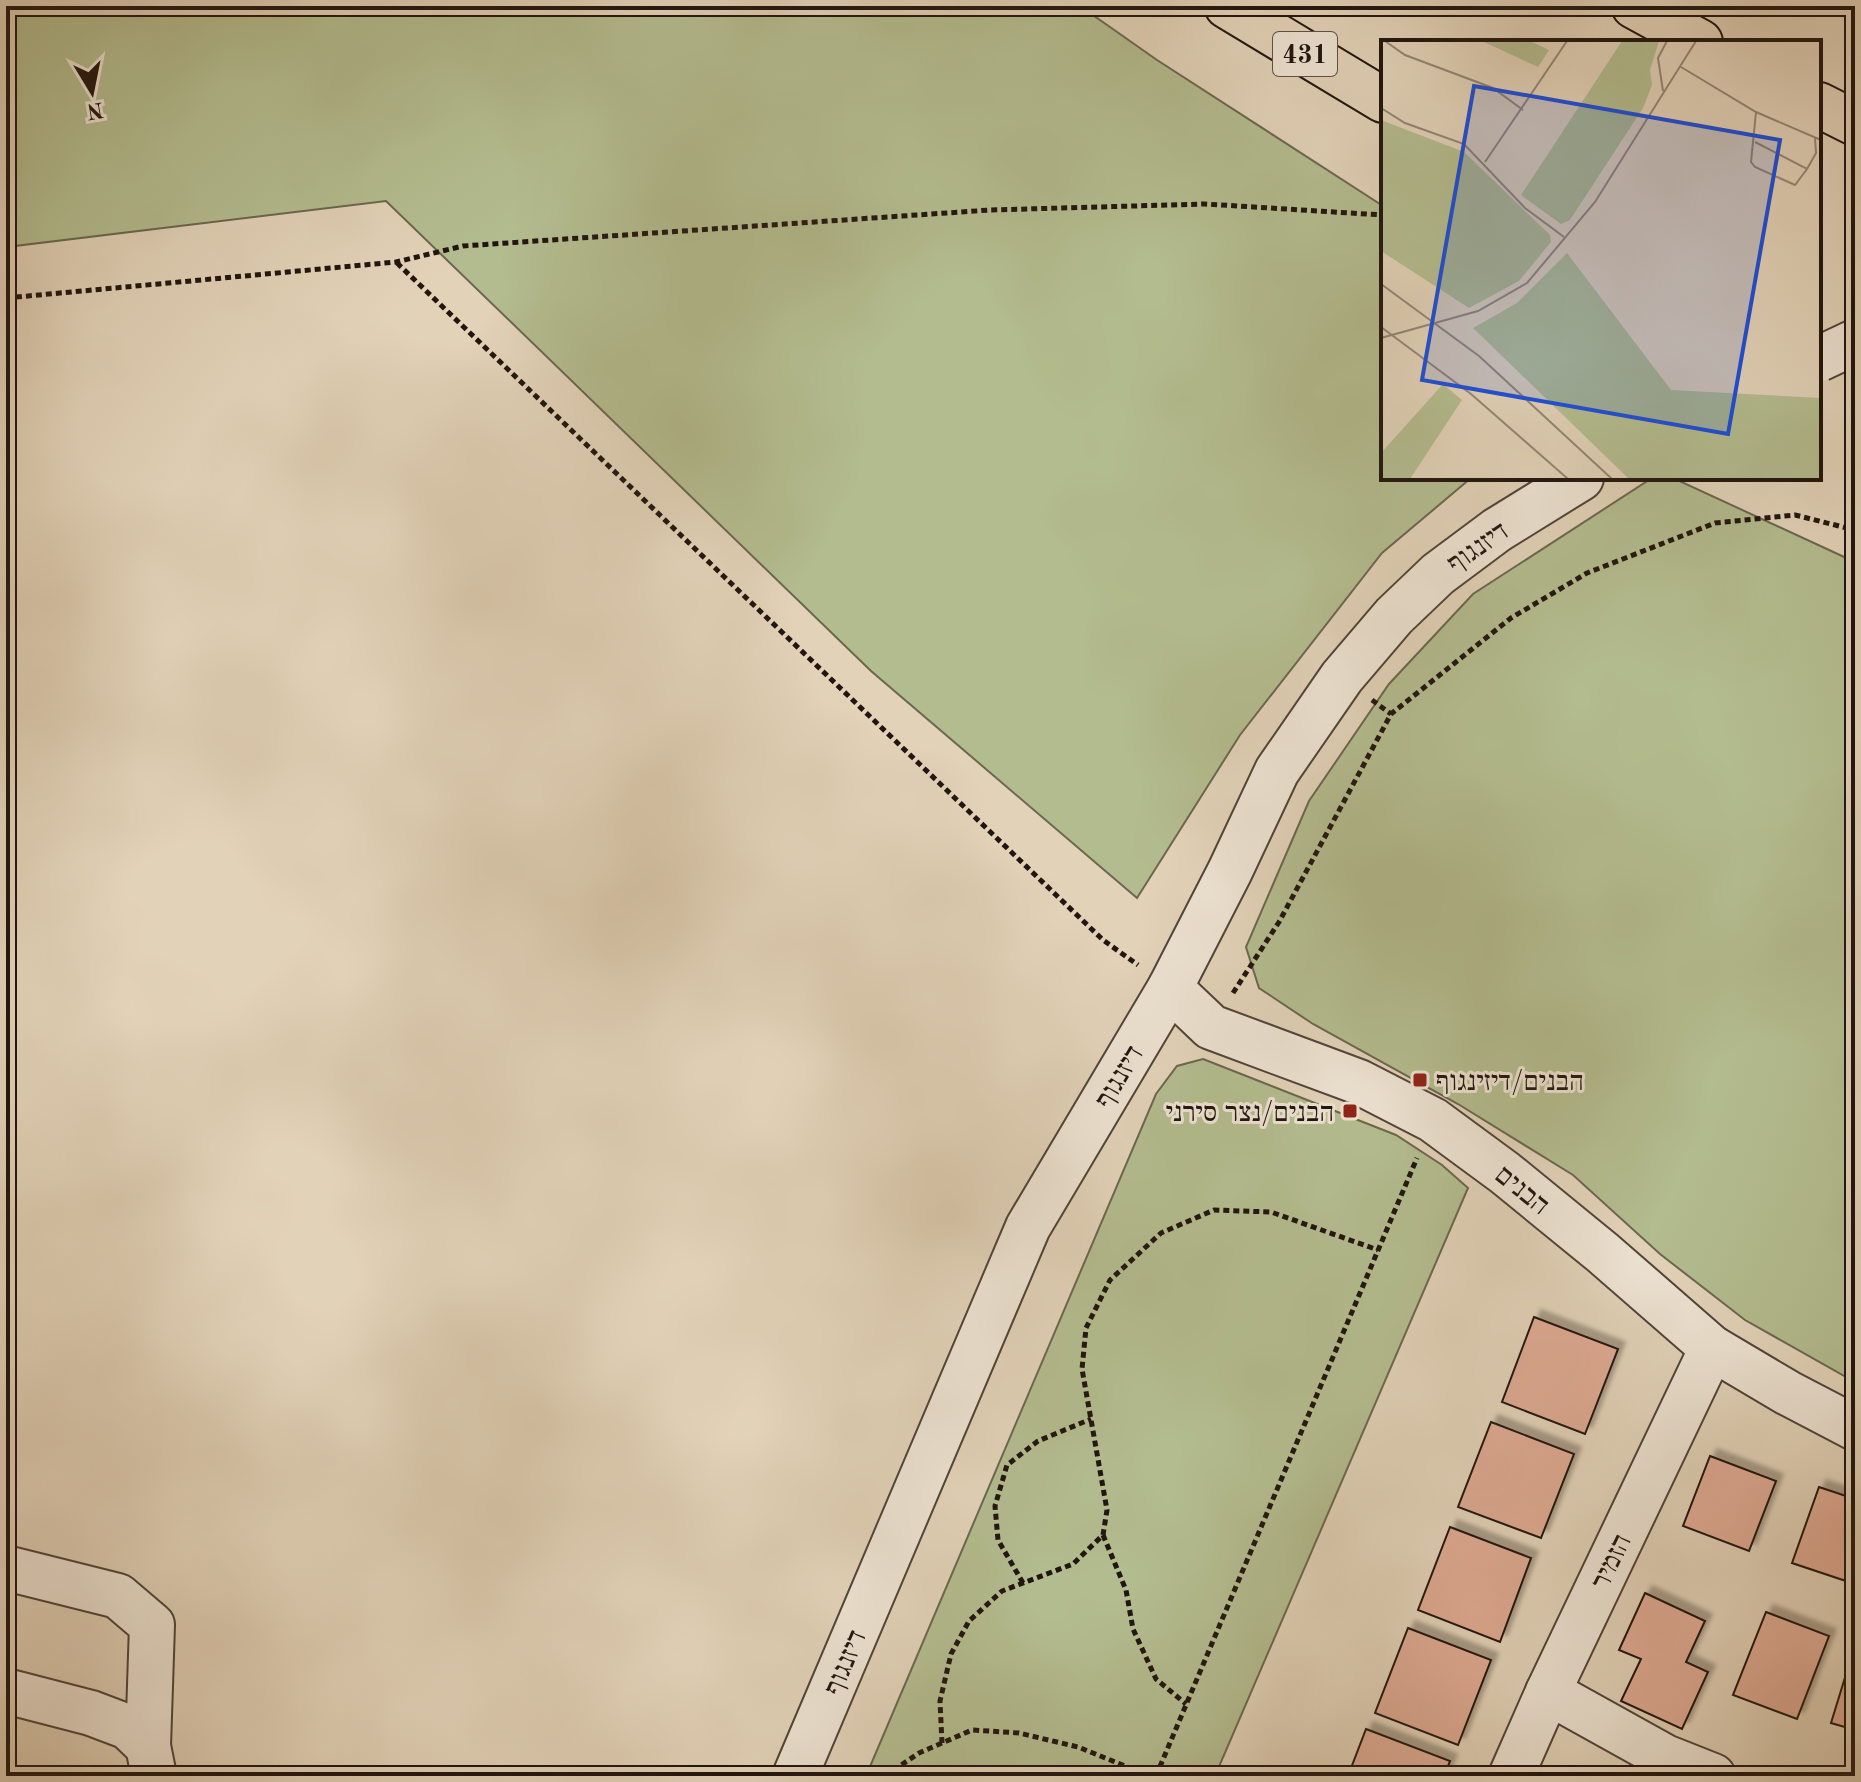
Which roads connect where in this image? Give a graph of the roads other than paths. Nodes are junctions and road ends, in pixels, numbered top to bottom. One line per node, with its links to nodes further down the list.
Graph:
1 (1227, 6): 4 (highway, 431)
2 (1634, 6): 3 (highway)
3 (1696, 40)
4 (1381, 99)
5 (1821, 106): 6 (highway)
6 (1855, 123)
7 (1855, 342): 9 (street, bridge)
8 (1821, 350): 10 (highway)
9 (1821, 358)
10 (1855, 367)
11 (1578, 480): 12 (street, דיזנגוף)
12 (1170, 988): 13 (street, הבנים); 19 (street, דיזנגוף)
13 (1712, 1348): 14 (street, הבנים); 17 (street, הזמיר)
14 (1855, 1428)
15 (6, 1568): 18 (street)
16 (6, 1691): 18 (street)
17 (1548, 1692): 20 (street, הזמיר); 21 (street)
18 (151, 1761)
19 (795, 1776)
20 (1511, 1776)
21 (1713, 1776)

